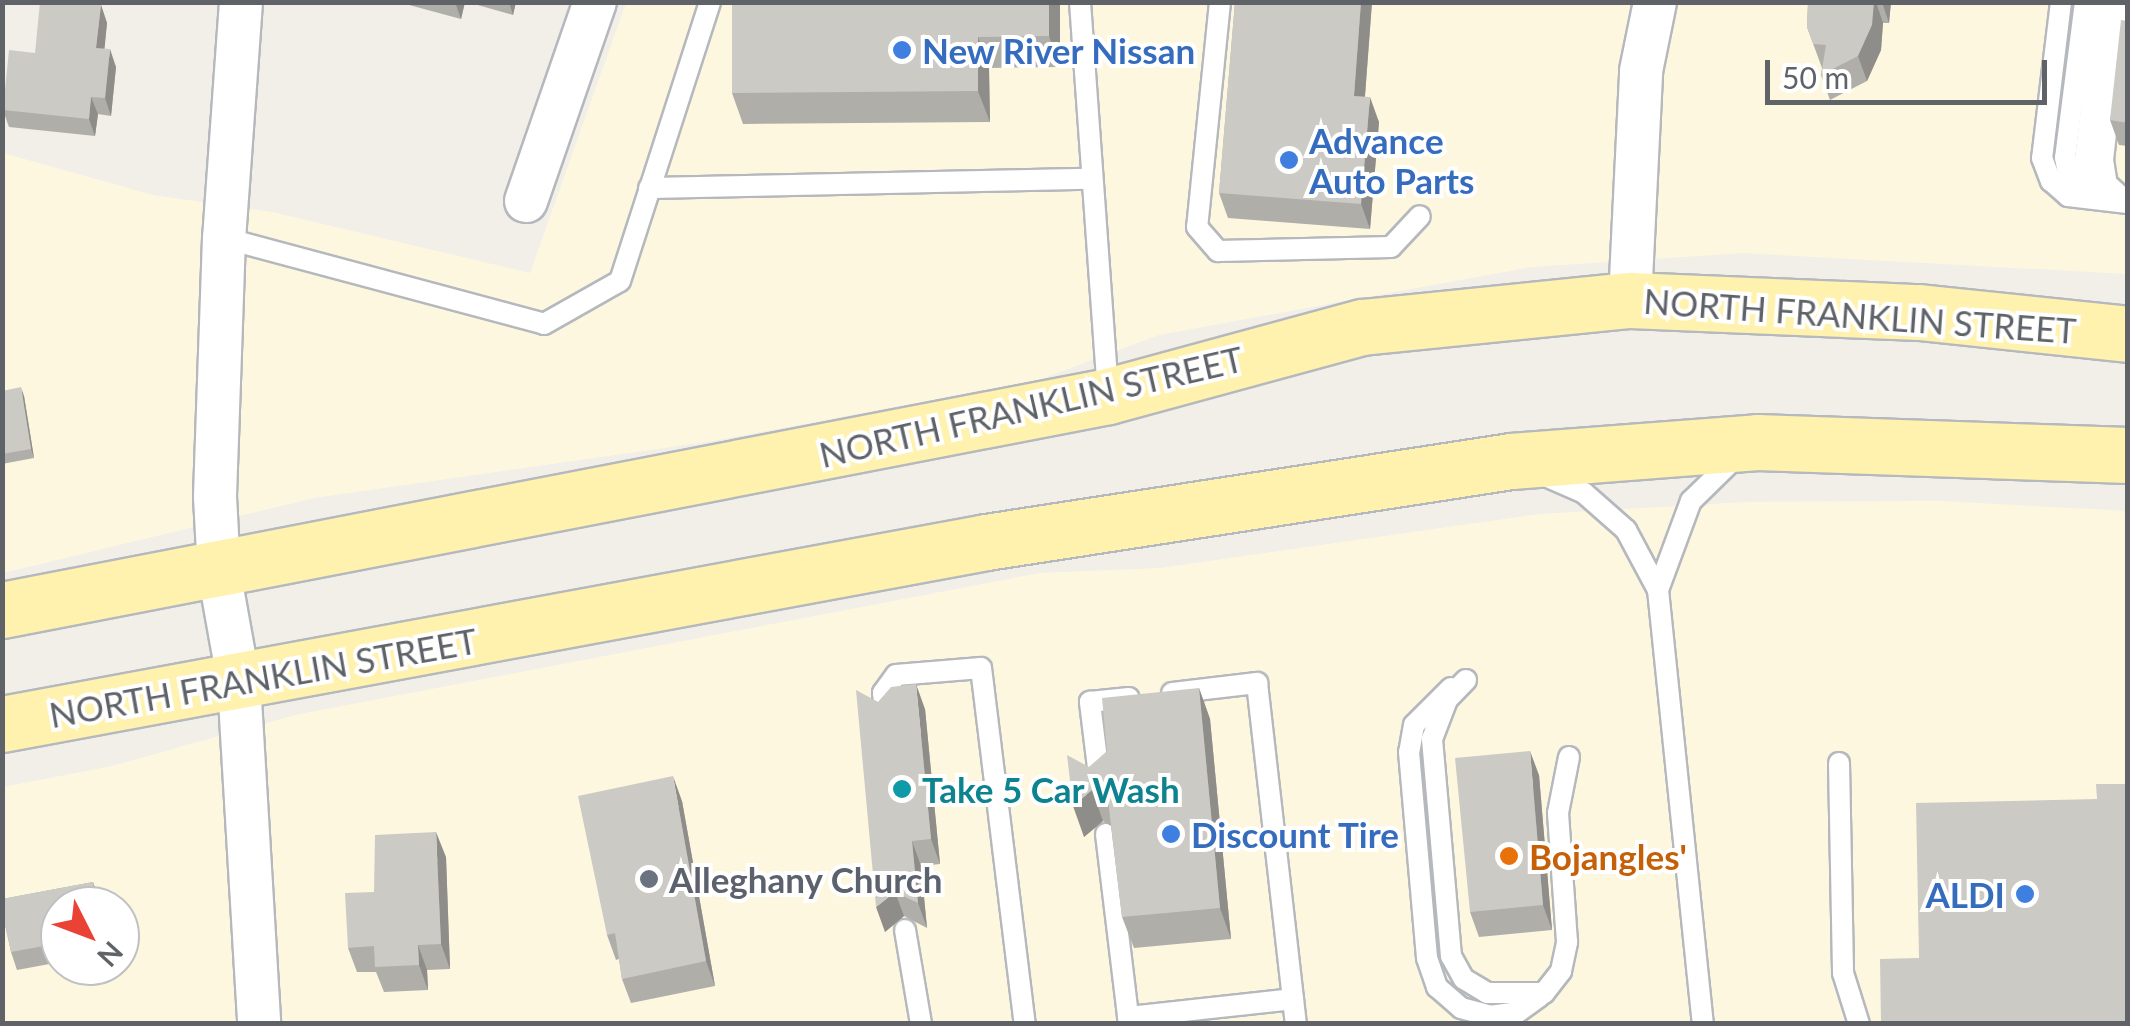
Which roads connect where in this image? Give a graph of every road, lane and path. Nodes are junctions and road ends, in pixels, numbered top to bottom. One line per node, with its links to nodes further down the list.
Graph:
1 (241, 2): 16 (street)
2 (595, 2): 13 (street)
3 (710, 2): 12 (lane)
4 (1080, 2): 11 (lane)
5 (1220, 2): 15 (lane)
6 (1654, 2): 17 (street)
7 (2061, 2): 14 (lane)
8 (2085, 2): 14 (lane)
9 (2104, 2): 14 (lane)
10 (2122, 2): 14 (lane)
11 (1090, 179): 12 (lane); 19 (lane)
12 (649, 188): 16 (lane)
13 (526, 201)
14 (2112, 201)
15 (1420, 216)
16 (224, 238): 23 (street)
17 (1630, 300): 18 (main road, NORTH FRANKLIN STREET); 19 (main road, NORTH FRANKLIN STREET)
18 (2128, 334)
19 (1108, 396): 23 (main road, NORTH FRANKLIN STREET)
20 (1757, 442): 21 (main road, NORTH FRANKLIN STREET); 22 (main road, NORTH FRANKLIN STREET); 24 (lane)
21 (2128, 455)
22 (1511, 461): 24 (lane); 27 (main road, NORTH FRANKLIN STREET)
23 (219, 572): 25 (main road, NORTH FRANKLIN STREET); 27 (street)
24 (1658, 590): 41 (lane)
25 (2, 610)
26 (1466, 680): 30 (lane)
27 (239, 683): 29 (main road, NORTH FRANKLIN STREET); 37 (street)
28 (886, 712): 39 (lane)
29 (2, 724)
30 (1569, 758)
31 (1840, 763): 42 (lane)
32 (1100, 784): 35 (lane)
33 (1106, 834): 36 (lane)
34 (905, 930): 38 (lane)
35 (1294, 999): 36 (lane); 40 (lane)
36 (1129, 1020)
37 (259, 1024)
38 (921, 1024)
39 (1025, 1024)
40 (1296, 1024)
41 (1703, 1024)
42 (1859, 1024)

